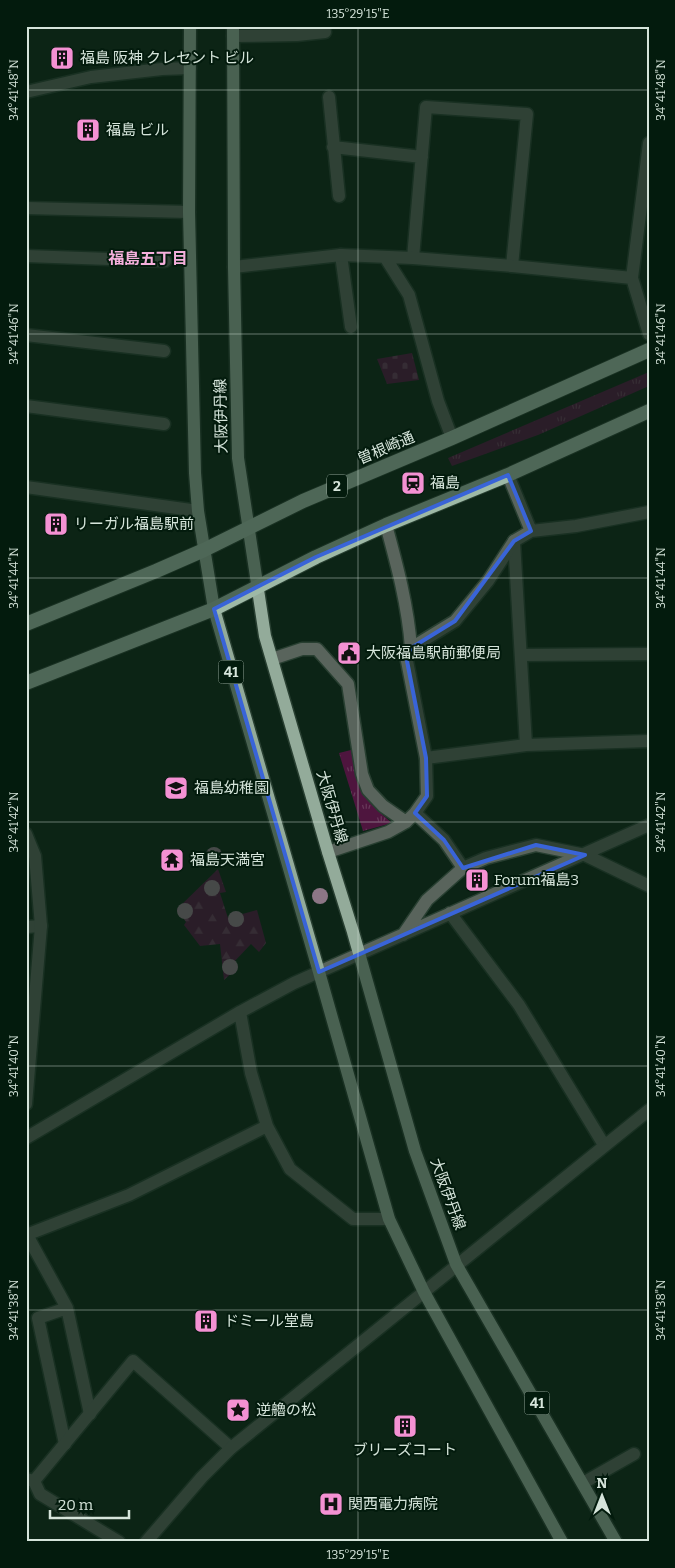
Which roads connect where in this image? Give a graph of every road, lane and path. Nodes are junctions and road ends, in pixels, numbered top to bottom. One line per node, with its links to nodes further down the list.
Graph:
1 (190, 26): 5 (main road, 大阪伊丹線 / 41)
2 (297, 30): 3 (street); 4 (street)
3 (233, 31): 20 (main road, 大阪伊丹線 / 41)
4 (326, 32)
5 (190, 68): 6 (street); 13 (main road, 大阪伊丹線 / 41)
6 (26, 92)
7 (329, 96): 9 (street)
8 (649, 143): 21 (street)
9 (333, 146): 10 (street); 11 (street)
10 (422, 157): 17 (street); 19 (street)
11 (339, 196)
12 (26, 208): 13 (street)
13 (190, 212): 33 (main road, 大阪伊丹線 / 41)
14 (341, 255): 16 (street); 20 (street); 22 (street)
15 (26, 256): 18 (street)
16 (385, 257): 17 (street); 30 (street)
17 (413, 258): 19 (street)
18 (165, 261)
19 (512, 266): 21 (street)
20 (234, 267): 36 (main road, 大阪伊丹線 / 41)
21 (632, 278): 23 (street)
22 (351, 328)
23 (649, 334)
24 (26, 335): 26 (street)
25 (649, 350): 30 (highway, 曽根崎通 / 2)
26 (164, 351)
27 (26, 406): 29 (street)
28 (649, 411): 31 (highway)
29 (164, 424)
30 (452, 438): 36 (highway, 曽根崎通 / 2)
31 (508, 474): 35 (highway); 37 (street)
32 (26, 487): 33 (street)
33 (198, 511): 39 (main road, 大阪伊丹線 / 41)
34 (649, 512): 37 (street)
35 (386, 525): 40 (highway); 43 (street)
36 (248, 527): 39 (highway, 曽根崎通 / 2); 40 (main road, 大阪伊丹線 / 41)
37 (531, 531): 38 (street)
38 (514, 541): 43 (street); 45 (street)
39 (204, 550): 41 (main road, 大阪伊丹線 / 41); 42 (highway, 曽根崎通 / 2)
40 (257, 586): 41 (highway); 46 (main road, 大阪伊丹線 / 41)
41 (214, 609): 47 (highway); 64 (main road, 大阪伊丹線 / 41)
42 (26, 624)
43 (411, 648): 50 (street)
44 (649, 654): 45 (street)
45 (522, 655): 49 (street)
46 (272, 659): 52 (street); 55 (main road, 大阪伊丹線 / 41)
47 (26, 683)
48 (649, 741): 49 (street)
49 (526, 746): 50 (street)
50 (426, 758): 51 (street)
51 (415, 813): 52 (street); 57 (street)
52 (406, 822): 55 (street)
53 (649, 826): 56 (street)
54 (26, 834): 60 (street)
55 (328, 852): 63 (main road, 大阪伊丹線 / 41)
56 (586, 855): 57 (street); 58 (street); 59 (street)
57 (462, 868): 62 (street)
58 (649, 886)
59 (450, 913): 62 (street); 70 (street)
60 (41, 926): 61 (street); 66 (street)
61 (26, 927)
62 (403, 935): 63 (street)
63 (359, 954): 64 (street); 73 (main road, 大阪伊丹線 / 41)
64 (319, 972): 65 (street); 71 (main road, 大阪伊丹線 / 41)
65 (240, 1012): 68 (street); 69 (street)
66 (26, 1104)
67 (649, 1110): 70 (street)
68 (267, 1126): 71 (street); 72 (street)
69 (26, 1138)
70 (604, 1145): 73 (street)
71 (388, 1219): 74 (main road, 大阪伊丹線 / 41)
72 (27, 1235): 75 (street)
73 (456, 1264): 74 (street); 81 (main road, 大阪伊丹線 / 41)
74 (424, 1292): 78 (street); 84 (main road, 大阪伊丹線 / 41)
75 (66, 1308): 76 (street); 77 (street)
76 (90, 1414): 77 (street); 78 (street)
77 (65, 1444): 80 (street)
78 (231, 1448): 83 (street)
79 (634, 1454): 81 (street)
80 (30, 1480): 82 (street)
81 (582, 1483): 85 (main road, 大阪伊丹線 / 41)
82 (119, 1542)
83 (146, 1542)
84 (562, 1542)
85 (616, 1542)

